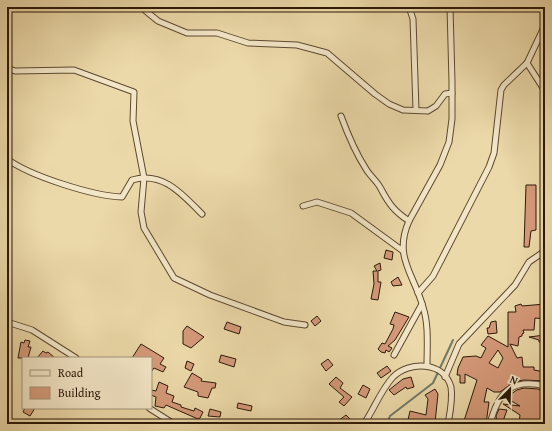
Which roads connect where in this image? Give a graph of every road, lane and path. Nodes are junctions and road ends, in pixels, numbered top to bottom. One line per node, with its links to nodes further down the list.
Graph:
1 (141, 7): 9 (street)
2 (409, 7): 9 (street)
3 (450, 7): 8 (street)
4 (545, 25): 5 (street)
5 (527, 63): 7 (street); 18 (street)
6 (7, 68): 12 (street)
7 (545, 92)
8 (452, 93): 9 (street); 15 (street)
9 (416, 110)
10 (341, 116): 15 (street)
11 (7, 159): 12 (street)
12 (144, 178): 14 (street); 21 (street)
13 (303, 206): 16 (street)
14 (202, 214)
15 (409, 221): 16 (street)
16 (403, 251): 18 (street)
17 (545, 251): 25 (street)
18 (418, 293): 19 (street)
19 (422, 304): 22 (street); 24 (street)
20 (7, 322): 23 (street)
21 (305, 325)
22 (394, 355)
23 (74, 357)
24 (427, 366): 25 (street); 29 (street)
25 (443, 376): 30 (street)
26 (545, 386): 31 (street)
27 (151, 409): 28 (street)
28 (174, 424)
29 (364, 424)
30 (448, 424)
31 (490, 424)

